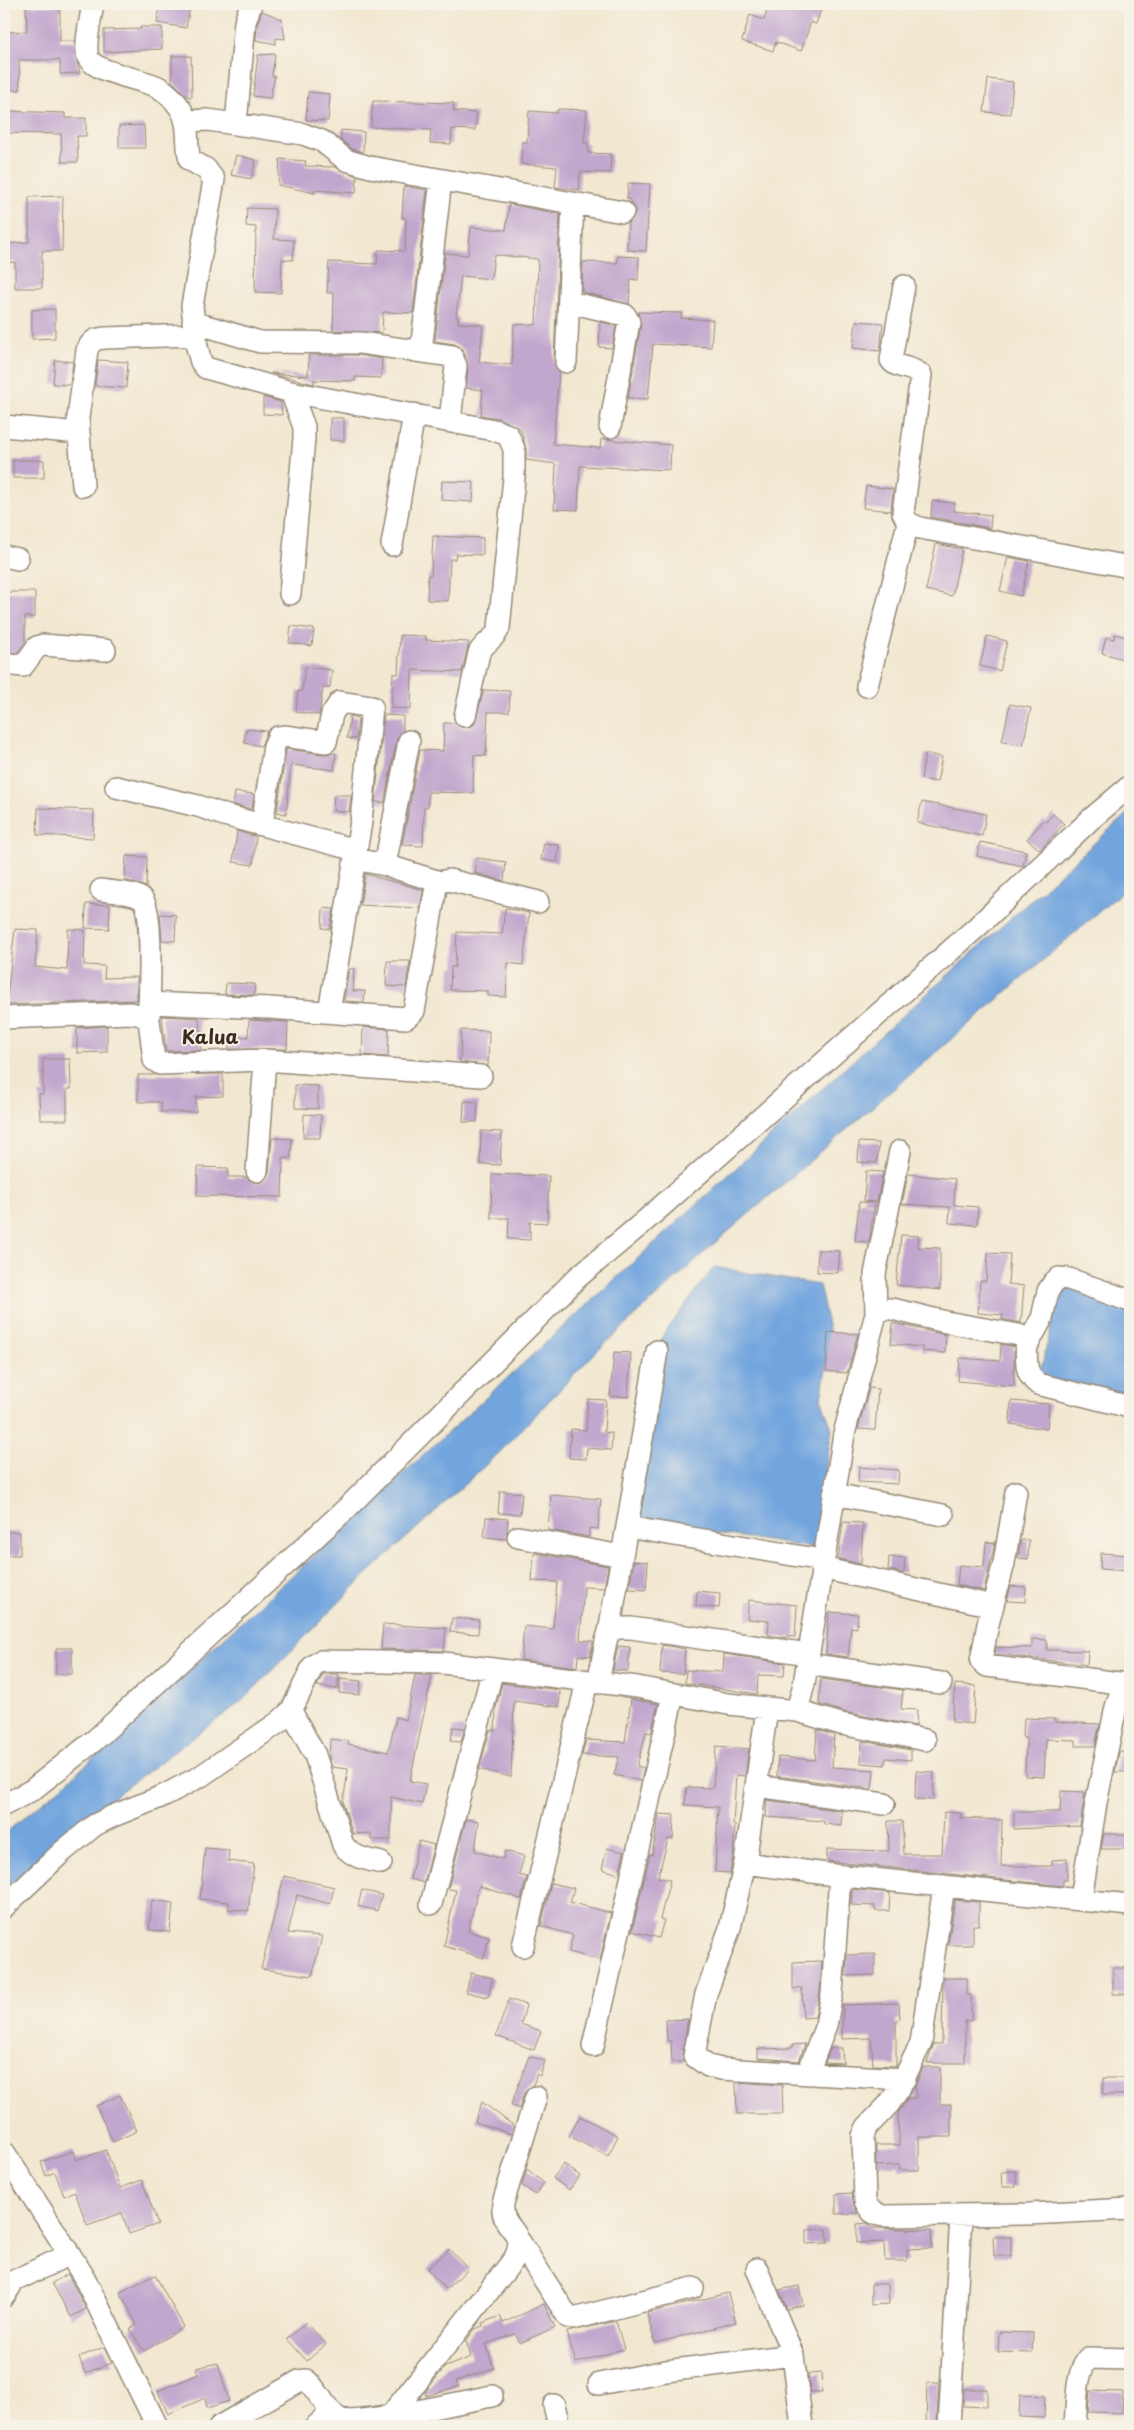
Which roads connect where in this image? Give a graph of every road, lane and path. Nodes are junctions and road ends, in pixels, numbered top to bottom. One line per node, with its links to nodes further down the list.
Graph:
1 (93, 4): 3 (street)
2 (251, 4): 4 (street)
3 (186, 121): 4 (street); 10 (street)
4 (236, 124): 5 (street)
5 (441, 180): 6 (street); 11 (street)
6 (573, 203): 7 (street); 9 (street)
7 (623, 212)
8 (904, 286): 20 (street)
9 (569, 302): 12 (street); 17 (street)
10 (194, 329): 11 (street); 13 (street); 18 (street)
11 (421, 351): 15 (street)
12 (566, 362)
13 (291, 392): 14 (street); 23 (street)
14 (414, 414): 15 (street); 21 (street)
15 (450, 422): 27 (street)
16 (4, 426): 18 (street)
17 (610, 427)
18 (79, 433): 19 (street)
19 (83, 486)
20 (908, 523): 22 (street); 26 (street)
21 (392, 545)
22 (1130, 568)
23 (290, 594)
24 (105, 650): 25 (street)
25 (4, 664)
26 (866, 686)
27 (465, 716)
28 (409, 741): 33 (street)
29 (1130, 786): 70 (street)
30 (116, 787): 31 (street)
31 (262, 825): 32 (street); 32 (street)
32 (355, 854): 33 (street); 38 (street)
33 (386, 865): 34 (street)
34 (440, 882): 36 (street); 38 (street)
35 (101, 890): 37 (street)
36 (538, 902)
37 (149, 1011): 38 (street); 39 (street); 40 (street)
38 (329, 1012)
39 (4, 1018)
40 (265, 1060): 41 (street); 43 (street)
41 (481, 1076)
42 (900, 1151): 45 (street)
43 (257, 1171)
44 (1130, 1301): 46 (street)
45 (876, 1314): 46 (street); 50 (street)
46 (1027, 1346): 48 (street)
47 (657, 1352): 52 (street)
48 (1130, 1407)
49 (1016, 1492): 56 (street)
50 (834, 1494): 51 (street); 55 (street)
51 (943, 1514)
52 (627, 1527): 54 (street); 55 (street)
53 (518, 1537): 54 (street)
54 (622, 1556): 57 (street)
55 (822, 1564): 56 (street); 58 (street)
56 (993, 1606): 62 (street)
57 (609, 1632): 58 (street); 60 (street)
58 (808, 1659): 61 (street); 66 (street)
59 (493, 1669): 60 (street); 65 (street); 76 (street)
60 (592, 1682): 63 (street); 79 (street)
61 (941, 1683)
62 (1128, 1683): 75 (street)
63 (673, 1695): 64 (street); 80 (street)
64 (767, 1709): 66 (street); 68 (street)
65 (291, 1711): 72 (street); 78 (street)
66 (797, 1711): 67 (street)
67 (925, 1740)
68 (756, 1786): 69 (street); 71 (street)
69 (884, 1804)
70 (4, 1805)
71 (745, 1863): 73 (street); 81 (street)
72 (381, 1864)
73 (840, 1876): 74 (street); 81 (street)
74 (944, 1886): 75 (street); 82 (street)
75 (1081, 1899): 77 (street)
76 (431, 1904)
77 (1130, 1905)
78 (4, 1907)
79 (523, 1946)
80 (594, 2046)
81 (808, 2073): 82 (street)
82 (905, 2079): 86 (street)
83 (536, 2098): 87 (street)
84 (4, 2152): 88 (street)
85 (1130, 2209): 86 (street)
86 (961, 2215): 104 (street)
87 (520, 2242): 90 (street); 98 (street)
88 (70, 2254): 91 (street); 99 (street)
89 (757, 2270): 92 (street)
90 (694, 2288)
91 (4, 2296)
92 (794, 2354): 94 (street); 103 (street)
93 (1130, 2359): 105 (street)
94 (599, 2384)
95 (492, 2396): 98 (street)
96 (554, 2405): 102 (street)
97 (332, 2412): 98 (street); 100 (street); 101 (street)
98 (392, 2415)
99 (157, 2426)
100 (220, 2426)
101 (316, 2426)
102 (558, 2426)
103 (802, 2426)
104 (949, 2426)
105 (1075, 2426)

